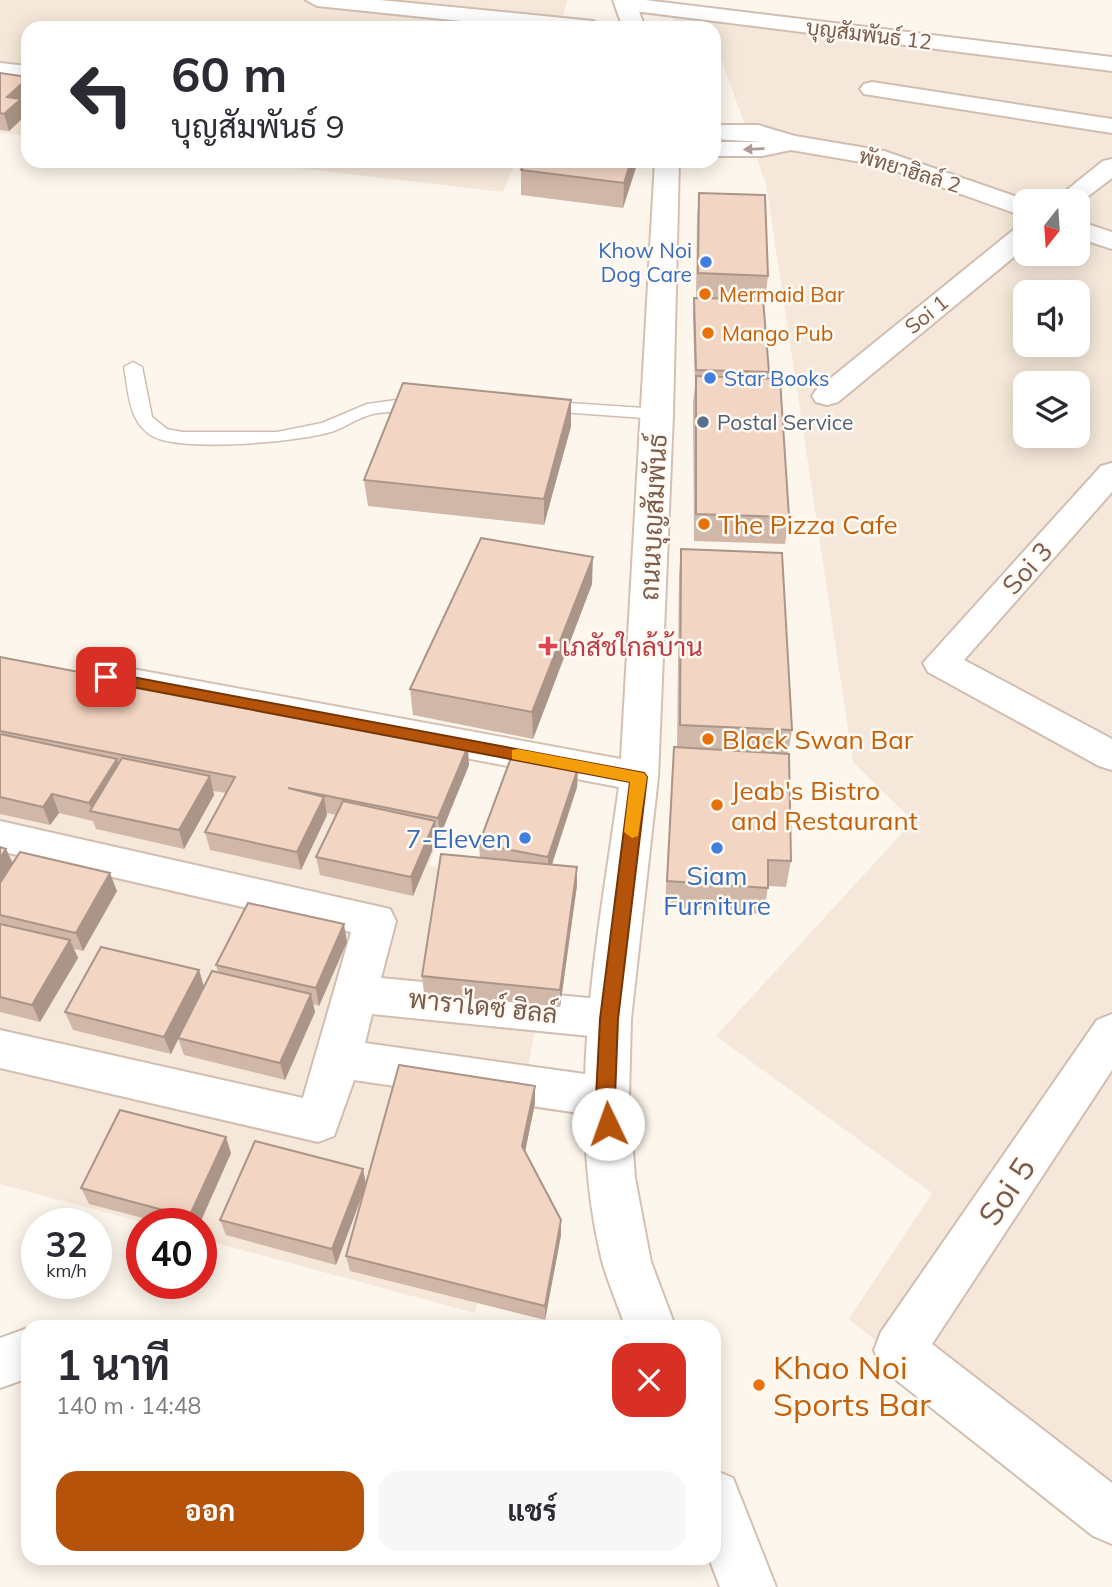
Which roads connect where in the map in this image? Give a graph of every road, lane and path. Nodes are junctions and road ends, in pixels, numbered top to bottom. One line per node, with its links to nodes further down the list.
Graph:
1 (317, 0): 3 (street)
2 (625, 2): 4 (street); 5 (street, บุญสัมพันธ์ 12)
3 (524, 21)
4 (632, 21)
5 (1112, 65)
6 (0, 70): 7 (street)
7 (21, 72)
8 (872, 89): 9 (street)
9 (1112, 125)
10 (721, 132): 11 (street, พัทยาฮิลล์ 2)
11 (792, 143): 12 (street, พัทยาฮิลล์ 2, one-way to 12); 16 (street, พัทยาฮิลล์ 2)
12 (721, 149)
13 (1112, 166): 15 (street)
14 (667, 168): 24 (street, ถนนบุญสัมพันธ์)
15 (1082, 189)
16 (1013, 204)
17 (1090, 233): 18 (street)
18 (1112, 241)
19 (1013, 244): 21 (street, Soi 1)
20 (133, 367): 22 (lane)
21 (827, 396)
22 (445, 399)
23 (514, 404): 24 (lane)
24 (658, 414): 28 (street, ถนนบุญสัมพันธ์)
25 (1112, 473): 27 (street, Soi 3)
26 (82, 673): 28 (street)
27 (1112, 757)
28 (639, 777): 31 (street, ถนนบุญสัมพันธ์)
29 (0, 836): 30 (street)
30 (356, 993): 31 (street, พาราไดซ์ ฮิลล์); 34 (street)
31 (609, 1019): 35 (street, ถนนบุญสัมพันธ์)
32 (1112, 1033): 40 (street, Soi 5)
33 (0, 1049): 34 (street)
34 (339, 1059): 35 (street)
35 (606, 1097): 36 (street, ถนนบุญสัมพันธ์)
36 (648, 1320)
37 (21, 1356): 38 (street)
38 (0, 1363)
39 (721, 1516): 41 (street)
40 (1112, 1517)
41 (748, 1587)

